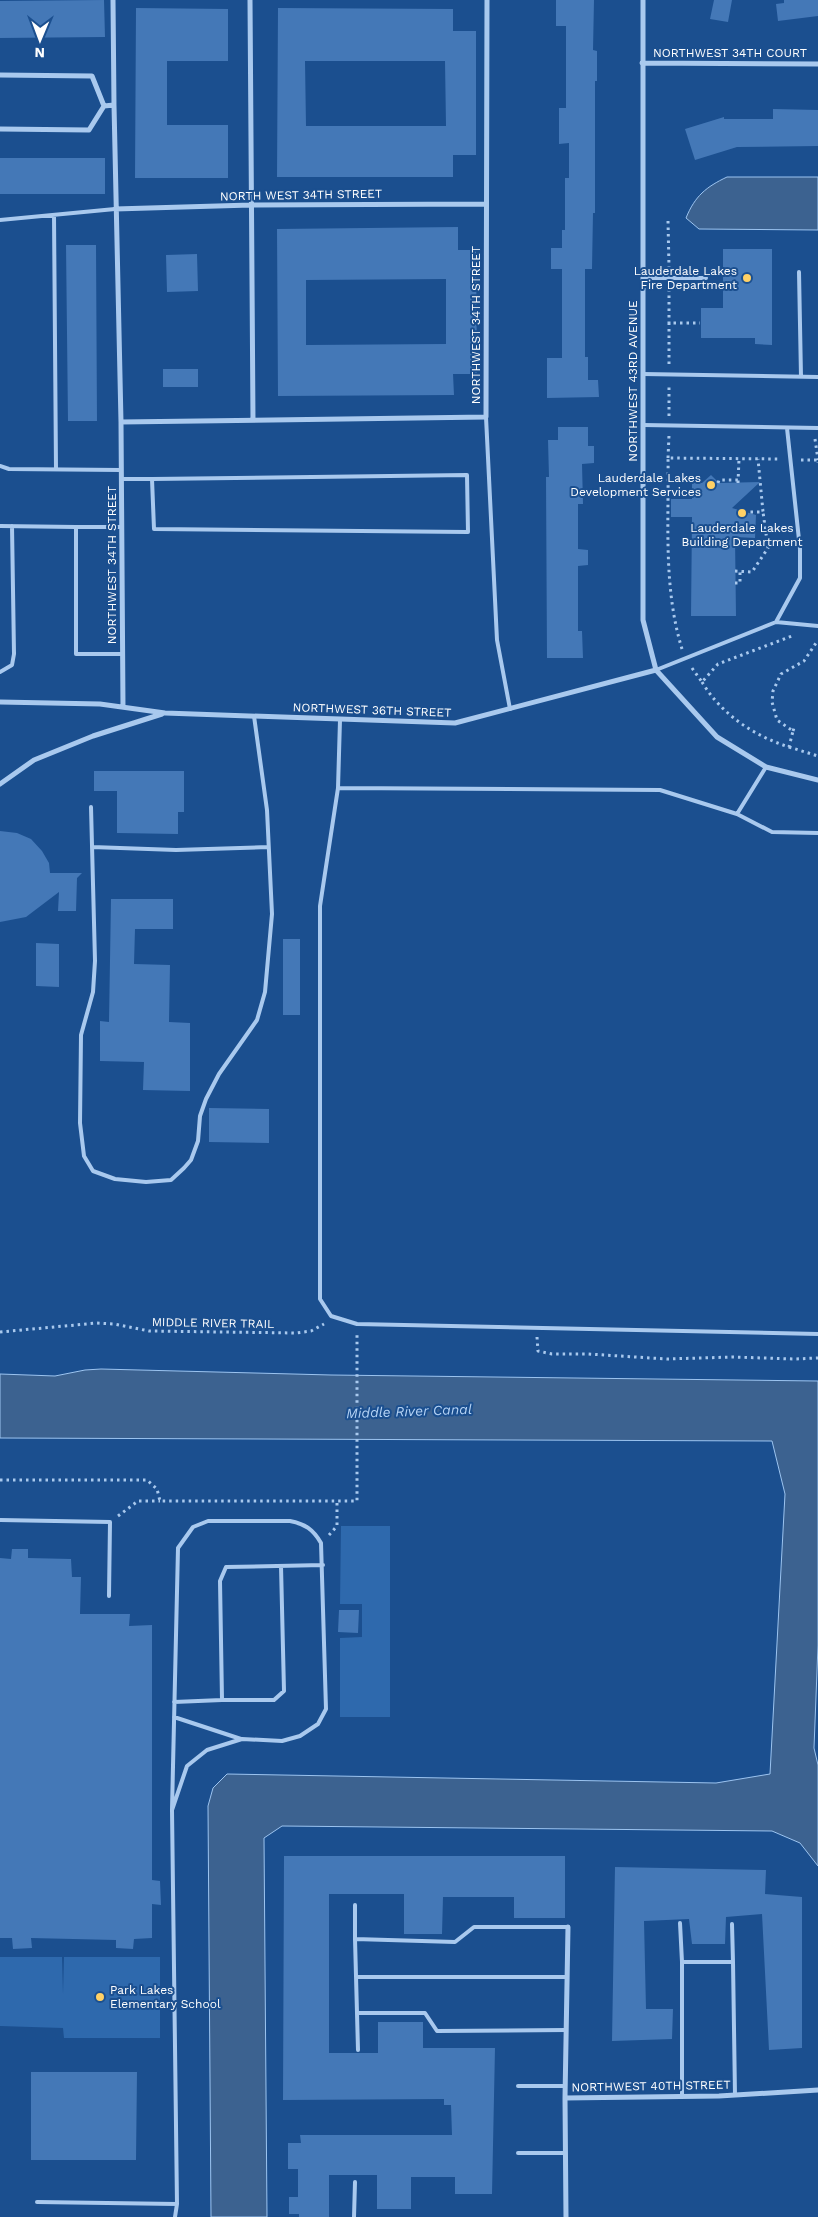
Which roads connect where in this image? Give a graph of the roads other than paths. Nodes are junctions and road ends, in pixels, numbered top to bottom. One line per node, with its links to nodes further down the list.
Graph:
1 (113, 0): 9 (street, NORTHWEST 34TH STREET)
2 (250, 0): 12 (street)
3 (487, 0): 11 (street, NORTHWEST 34TH STREET)
4 (644, 0): 5 (street, NORTHWEST 43RD AVENUE)
5 (642, 62): 6 (street, NORTHWEST 34TH COURT); 17 (street, NORTHWEST 43RD AVENUE)
6 (818, 64)
7 (0, 75): 8 (street)
8 (104, 106): 9 (street); 10 (street)
9 (114, 106): 13 (street, NORTHWEST 34TH STREET)
10 (0, 129)
11 (486, 204): 12 (street, NORTH WEST 34TH STREET); 22 (street, NORTHWEST 34TH STREET)
12 (252, 205): 13 (street, NORTH WEST 34TH STREET); 23 (street)
13 (115, 209): 14 (lane); 24 (street, NORTHWEST 34TH STREET)
14 (54, 215): 15 (lane); 29 (lane)
15 (0, 220)
16 (799, 272): 20 (lane)
17 (643, 278): 18 (lane); 19 (street, NORTHWEST 43RD AVENUE)
18 (706, 278)
19 (643, 374): 20 (lane); 25 (street, NORTHWEST 43RD AVENUE)
20 (802, 377): 21 (lane)
21 (818, 377)
22 (486, 418): 23 (street, NORTHWEST 34TH STREET); 44 (lane)
23 (253, 420): 24 (street, NORTHWEST 34TH STREET)
24 (121, 422): 30 (street, NORTHWEST 34TH STREET)
25 (643, 425): 26 (lane); 40 (street, NORTHWEST 43RD AVENUE)
26 (787, 428): 27 (lane); 37 (lane)
27 (816, 428)
28 (0, 466): 29 (lane)
29 (56, 469): 30 (lane)
30 (121, 470): 32 (street, NORTHWEST 34TH STREET)
31 (152, 478): 31 (lane); 32 (lane)
32 (121, 479): 36 (street, NORTHWEST 34TH STREET)
33 (0, 526): 34 (lane)
34 (12, 526): 35 (lane); 41 (lane)
35 (76, 527): 36 (lane); 39 (lane)
36 (121, 527): 39 (street, NORTHWEST 34TH STREET)
37 (776, 622): 38 (lane); 40 (lane)
38 (818, 626)
39 (122, 654): 43 (street, NORTHWEST 34TH STREET)
40 (656, 670): 44 (street, NORTHWEST 36TH STREET); 48 (street)
41 (0, 672)
42 (0, 702): 43 (street, NORTHWEST 36TH STREET)
43 (123, 707): 45 (street, NORTHWEST 36TH STREET)
44 (510, 709): 47 (street, NORTHWEST 36TH STREET)
45 (164, 713): 46 (street, NORTHWEST 36TH STREET); 50 (street)
46 (254, 716): 47 (street, NORTHWEST 36TH STREET); 56 (lane)
47 (340, 720): 51 (lane)
48 (766, 767): 49 (street); 53 (lane)
49 (818, 780)
50 (0, 784)
51 (338, 788): 53 (lane); 57 (lane)
52 (91, 807): 55 (lane)
53 (737, 814): 54 (lane)
54 (818, 833)
55 (92, 847): 56 (lane); 56 (lane)
56 (268, 847)
57 (818, 1334)
58 (0, 1520): 61 (lane)
59 (323, 1565): 60 (lane); 63 (lane); 65 (lane)
60 (281, 1566): 62 (lane); 62 (lane)
61 (109, 1596)
62 (222, 1700): 63 (lane)
63 (174, 1702): 64 (lane)
64 (174, 1717): 65 (lane); 66 (lane)
65 (242, 1739): 66 (lane)
66 (172, 1810): 89 (lane)
67 (355, 1905): 71 (lane)
68 (680, 1923): 72 (lane)
69 (732, 1924): 73 (lane)
70 (568, 1927): 71 (lane); 75 (street, NORTHWEST 40TH STREET)
71 (355, 1939): 74 (lane)
72 (682, 1962): 73 (lane); 83 (lane)
73 (733, 1962): 82 (lane)
74 (356, 1977): 75 (lane); 76 (lane)
75 (567, 1977): 77 (street, NORTHWEST 40TH STREET)
76 (358, 2013): 77 (lane); 78 (lane)
77 (566, 2030): 80 (street, NORTHWEST 40TH STREET)
78 (358, 2050)
79 (518, 2086): 80 (lane)
80 (565, 2086): 84 (street, NORTHWEST 40TH STREET)
81 (818, 2090): 82 (street, NORTHWEST 40TH STREET)
82 (735, 2095): 83 (street, NORTHWEST 40TH STREET)
83 (682, 2096): 84 (street, NORTHWEST 40TH STREET)
84 (565, 2098): 85 (street)
85 (565, 2152): 86 (lane); 92 (street)
86 (518, 2153)
87 (354, 2182): 91 (lane)
88 (37, 2202): 89 (lane)
89 (177, 2204): 90 (lane)
90 (175, 2217)
91 (354, 2217)
92 (566, 2217)

